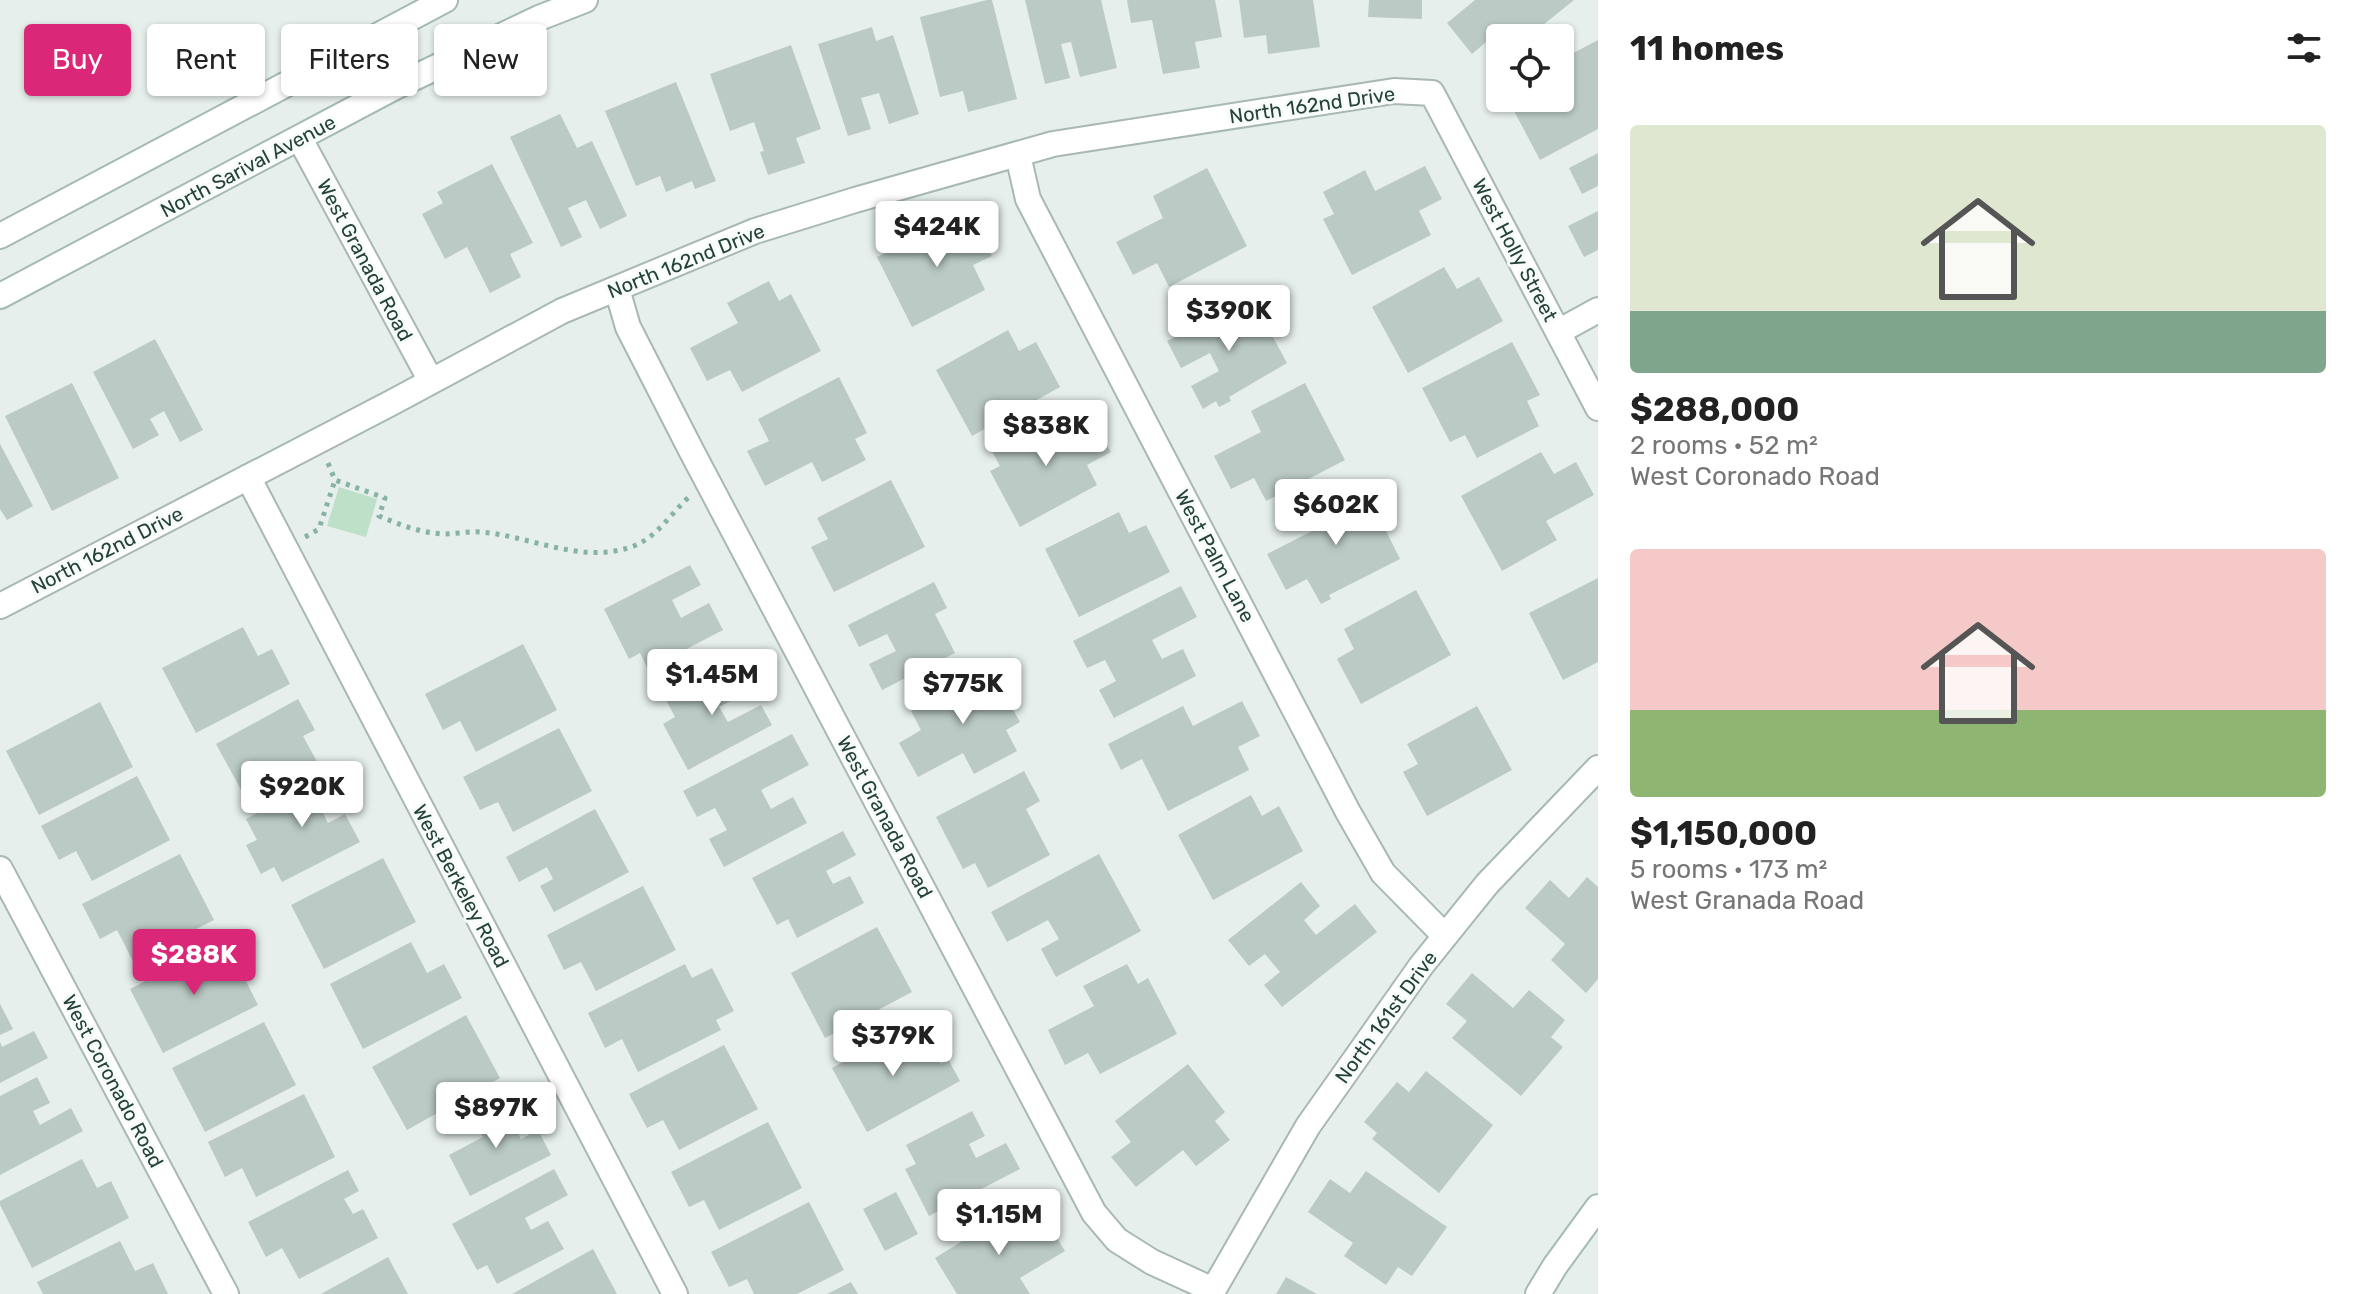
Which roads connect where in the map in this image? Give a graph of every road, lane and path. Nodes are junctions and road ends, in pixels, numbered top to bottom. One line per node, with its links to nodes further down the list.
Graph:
1 (445, 0): 6 (street)
2 (585, 0): 4 (street, North Sarival Avenue)
3 (1432, 93): 5 (street, North 162nd Drive); 10 (street, West Holly Street)
4 (300, 139): 8 (street, North Sarival Avenue); 11 (street, West Granada Road)
5 (1018, 155): 7 (street, North 162nd Drive); 21 (street, West Palm Lane)
6 (0, 236)
7 (617, 289): 11 (street, North 162nd Drive); 16 (street, West Granada Road)
8 (0, 296)
9 (1598, 310): 10 (street)
10 (1558, 332): 12 (street, West Holly Street)
11 (431, 381): 13 (street, North 162nd Drive)
12 (1598, 408)
13 (318, 441): 14 (street, North 162nd Drive); 15 (path)
14 (248, 477): 17 (street, West Berkeley Road); 18 (street, North 162nd Drive)
15 (335, 480): 16 (path); 17 (path)
16 (707, 480): 23 (street, West Granada Road)
17 (284, 548): 25 (street, West Berkeley Road)
18 (0, 606)
19 (1598, 768): 21 (street, North 161st Drive)
20 (0, 869): 24 (street, West Coronado Road)
21 (1445, 936): 23 (street, North 161st Drive)
22 (1598, 1207): 26 (street)
23 (1212, 1292)
24 (226, 1294)
25 (675, 1294)
26 (1538, 1294)

